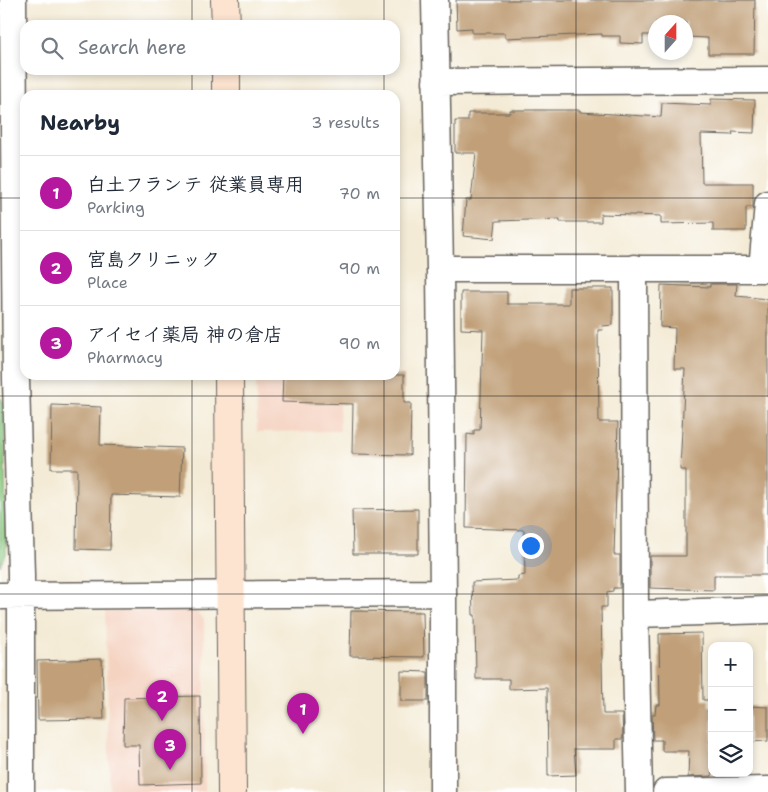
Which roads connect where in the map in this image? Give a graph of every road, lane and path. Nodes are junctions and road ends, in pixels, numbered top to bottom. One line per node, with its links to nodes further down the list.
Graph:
1 (14, 0): 9 (street)
2 (225, 0): 4 (street)
3 (435, 0): 7 (street)
4 (226, 20)
5 (226, 75): 8 (street)
6 (768, 80): 7 (street)
7 (436, 82): 12 (street)
8 (226, 90)
9 (7, 169): 14 (street)
10 (768, 204): 13 (street)
11 (634, 268): 12 (street); 13 (street); 20 (street)
12 (440, 269): 16 (street)
13 (765, 269)
14 (8, 379): 18 (street)
15 (229, 380): 17 (street)
16 (443, 593): 17 (street); 24 (street)
17 (231, 594): 18 (street); 23 (street)
18 (11, 596): 22 (street)
19 (768, 610): 20 (street)
20 (635, 614): 25 (street)
21 (768, 790): 26 (street)
22 (21, 792)
23 (232, 792)
24 (443, 792)
25 (639, 792)
26 (666, 792)

